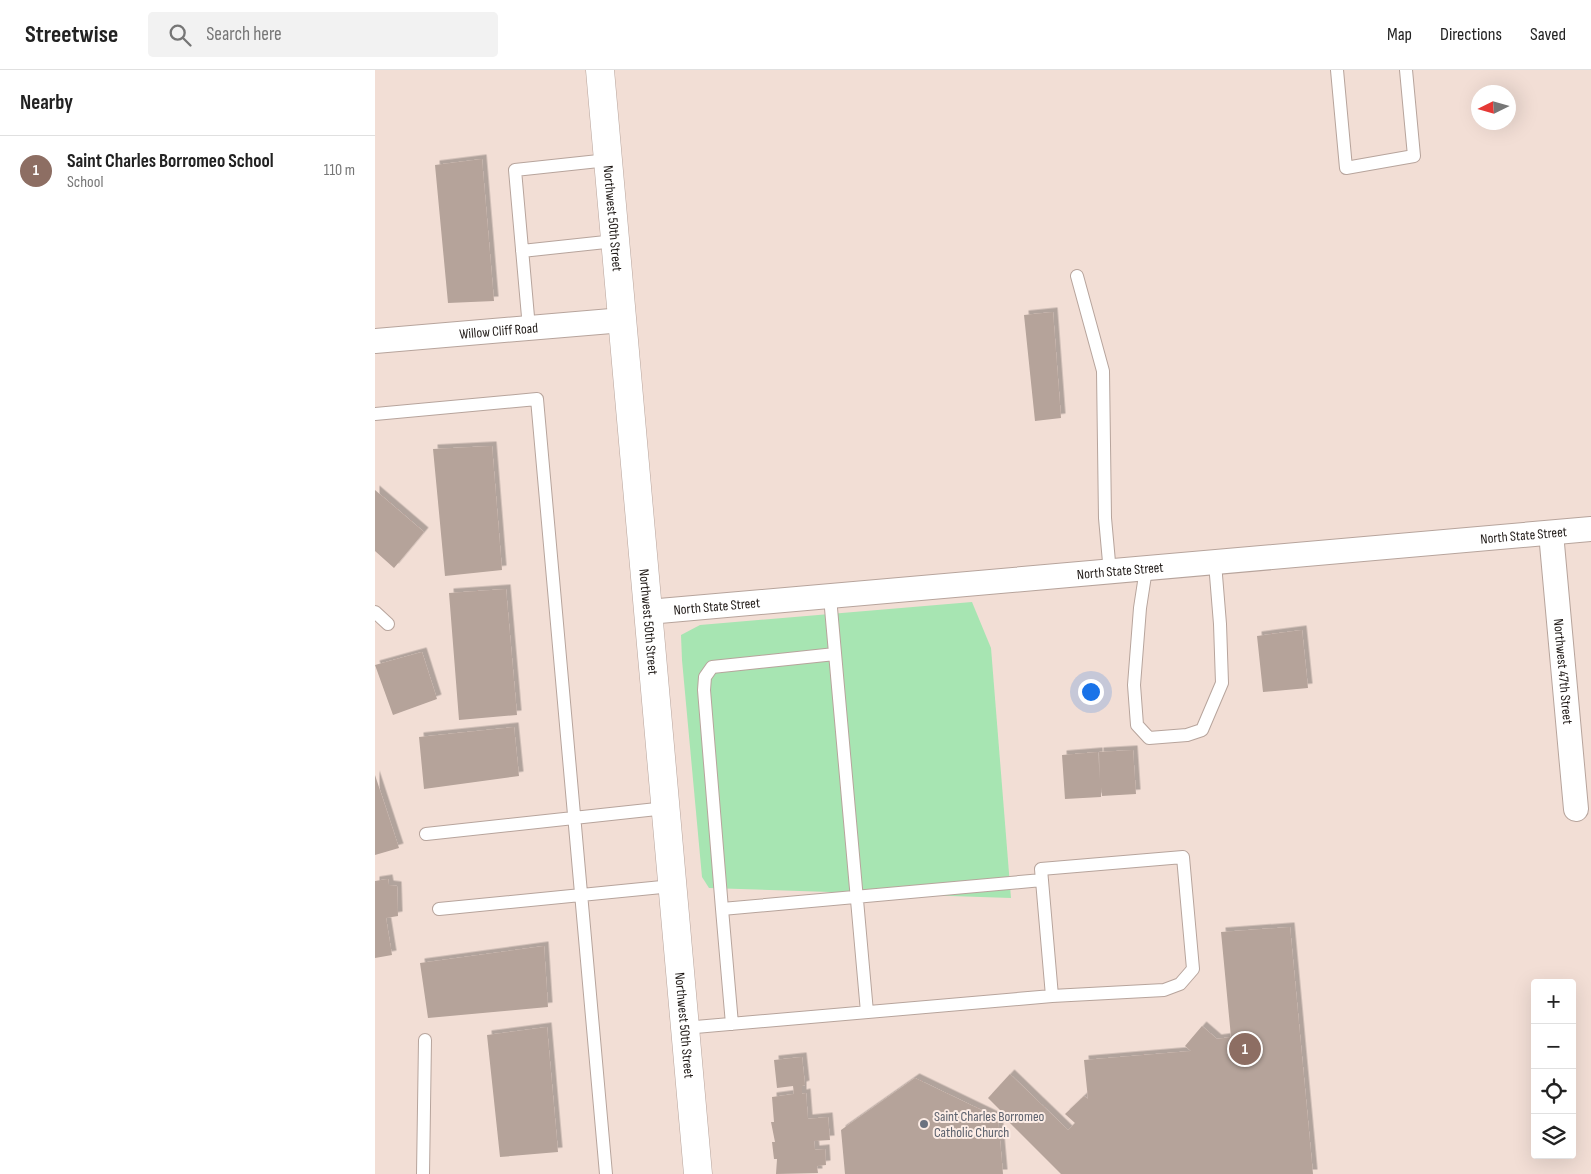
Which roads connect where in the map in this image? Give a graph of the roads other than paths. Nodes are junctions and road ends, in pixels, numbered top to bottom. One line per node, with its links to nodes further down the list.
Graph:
1 (599, 70): 4 (main road, Northwest 50th Street)
2 (1337, 70): 3 (lane)
3 (1406, 70)
4 (608, 160): 5 (main road, Northwest 50th Street); 6 (lane)
5 (615, 241): 6 (lane); 8 (main road, Northwest 50th Street)
6 (522, 251): 9 (lane)
7 (1077, 276): 16 (lane)
8 (623, 320): 9 (street, Willow Cliff Road); 19 (main road, Northwest 50th Street)
9 (529, 328): 10 (street, Willow Cliff Road)
10 (375, 341)
11 (375, 414): 24 (lane)
12 (1591, 529): 13 (street, North State Street)
13 (1551, 533): 14 (street, North State Street); 23 (street, Northwest 47th Street)
14 (1215, 563): 15 (street, North State Street); 15 (lane)
15 (1146, 569): 16 (street, North State Street)
16 (1110, 573): 17 (street, North State Street)
17 (830, 597): 19 (street, North State Street); 21 (lane)
18 (375, 612): 20 (lane)
19 (648, 612): 22 (main road, Northwest 50th Street)
20 (388, 624)
21 (835, 654): 29 (lane); 31 (lane)
22 (665, 808): 24 (lane); 27 (main road, Northwest 50th Street)
23 (1576, 809)
24 (575, 818): 25 (lane); 28 (lane)
25 (426, 834)
26 (1042, 880): 29 (lane); 32 (lane); 32 (lane)
27 (672, 886): 28 (lane); 35 (main road, Northwest 50th Street)
28 (581, 896): 30 (lane); 38 (lane)
29 (857, 897): 31 (lane); 33 (lane)
30 (439, 909)
31 (722, 909): 34 (lane)
32 (1052, 996): 33 (lane)
33 (867, 1012): 34 (lane)
34 (732, 1024): 35 (lane)
35 (684, 1028): 39 (main road, Northwest 50th Street)
36 (425, 1040): 37 (lane)
37 (423, 1174)
38 (606, 1174)
39 (698, 1174)

